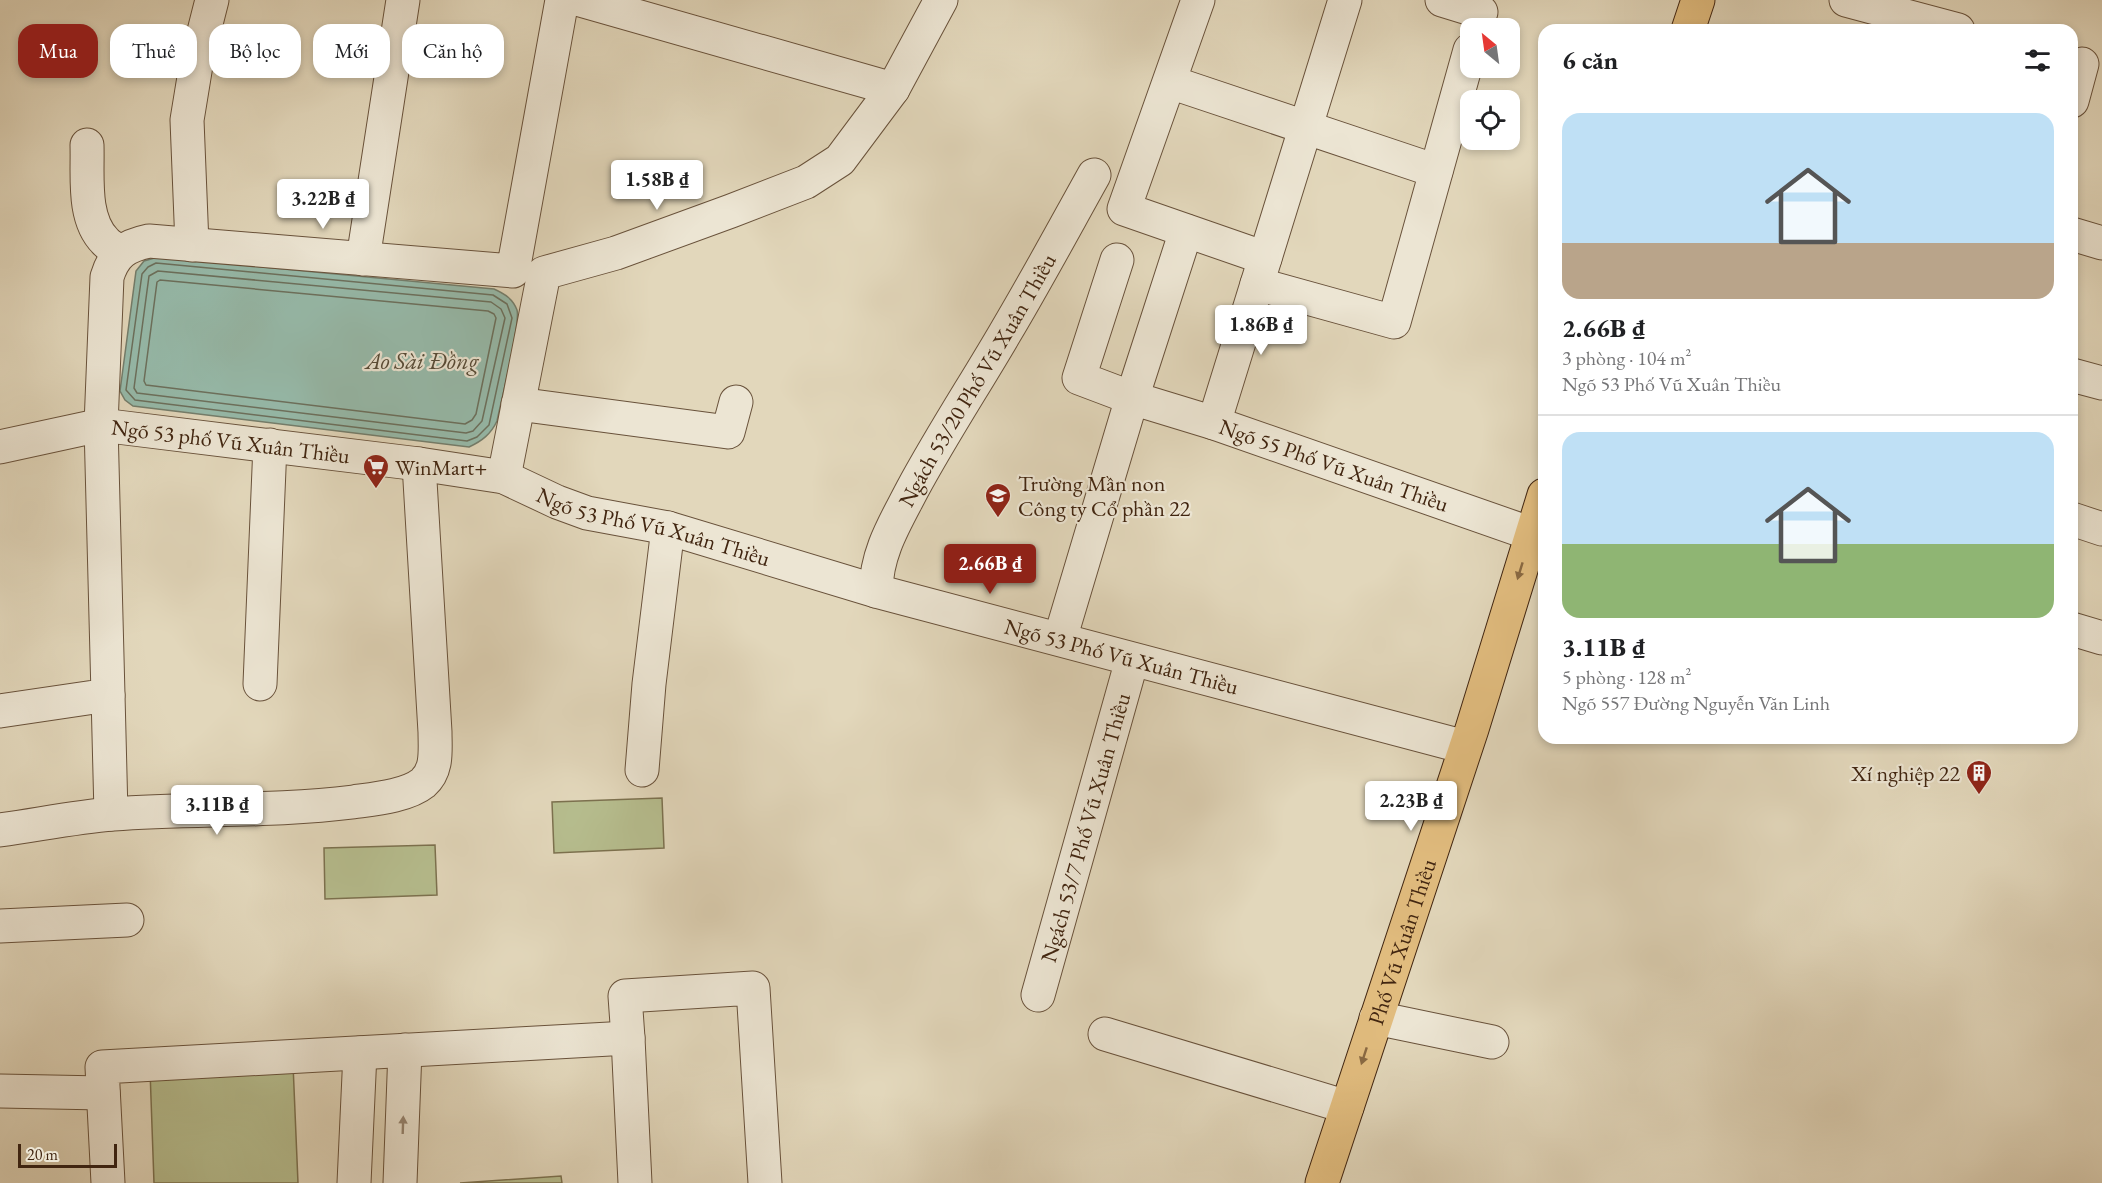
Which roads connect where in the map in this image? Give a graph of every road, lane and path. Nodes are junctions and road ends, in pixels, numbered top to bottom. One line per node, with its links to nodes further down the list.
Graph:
1 (212, 0): 26 (street)
2 (403, 0): 28 (street)
3 (562, 0): 31 (street)
4 (580, 0): 18 (street)
5 (941, 0): 18 (street)
6 (1198, 0): 16 (street)
7 (1345, 0): 19 (street, Ngõ 55 Phố Vũ Xuân Thiều)
8 (1442, 0): 11 (street)
9 (1698, 0): 12 (main road)
10 (1846, 0): 13 (street)
11 (1480, 13)
12 (1690, 24)
13 (1936, 24)
14 (2085, 64): 17 (street)
15 (1462, 78): 21 (street)
16 (1170, 82): 19 (street); 23 (street)
17 (2078, 84)
18 (893, 89): 31 (street)
19 (1306, 127): 21 (street); 30 (street, Ngõ 55 Phố Vũ Xuân Thiều)
20 (87, 145): 27 (street)
21 (1436, 171): 30 (street)
22 (1094, 174): 48 (street, Ngách 53/20 Phố Vũ Xuân Thiều)
23 (1186, 231): 30 (street); 34 (street)
24 (2078, 236): 25 (street)
25 (2102, 243)
26 (192, 245): 27 (street); 28 (street)
27 (121, 252): 38 (street)
28 (363, 259): 31 (street)
29 (1117, 260): 34 (street)
30 (1261, 271): 37 (street, Ngõ 55 Phố Vũ Xuân Thiều)
31 (528, 272): 36 (street)
32 (2078, 377): 33 (street)
33 (2102, 383)
34 (1132, 398): 37 (street); 51 (street)
35 (736, 402): 36 (street)
36 (518, 404): 42 (street)
37 (1214, 423): 47 (street, Ngõ 55 Phố Vũ Xuân Thiều)
38 (101, 425): 39 (street, Ngõ 53 phố Vũ Xuân Thiều); 40 (street, Ngõ 53 phố Vũ Xuân Thiều); 54 (street)
39 (270, 446): 41 (street, Ngõ 53 phố Vũ Xuân Thiều); 53 (street)
40 (0, 447)
41 (419, 464): 42 (street, Ngõ 53 phố Vũ Xuân Thiều); 58 (street)
42 (504, 477): 45 (street, Ngõ 53 Phố Vũ Xuân Thiều)
43 (1538, 514): 47 (main road, Phố Vũ Xuân Thiều)
44 (2078, 521): 46 (street)
45 (668, 528): 48 (street, Ngõ 53 Phố Vũ Xuân Thiều); 57 (street)
46 (2102, 529)
47 (1532, 534): 56 (main road, Phố Vũ Xuân Thiều, one-way to 56)
48 (876, 591): 51 (street, Ngõ 53 Phố Vũ Xuân Thiều)
49 (2078, 630): 50 (street)
50 (2102, 638)
51 (1060, 639): 52 (street, Ngõ 53 Phố Vũ Xuân Thiều)
52 (1132, 660): 56 (street, Ngõ 53 Phố Vũ Xuân Thiều); 62 (street, Ngách 53/7 Phố Vũ Xuân Thiều)
53 (260, 684)
54 (108, 695): 55 (street); 58 (street)
55 (0, 711)
56 (1465, 747): 63 (main road, Phố Vũ Xuân Thiều)
57 (642, 770)
58 (111, 814): 59 (street)
59 (0, 830)
60 (127, 921): 61 (street)
61 (0, 926)
62 (1038, 995)
63 (1376, 1018): 66 (street); 71 (main road, Phố Vũ Xuân Thiều, one-way to 71)
64 (1105, 1034): 71 (street)
65 (628, 1038): 67 (street); 75 (street); 76 (street)
66 (1492, 1042)
67 (405, 1050): 68 (street); 74 (street, one-way to 67)
68 (360, 1053): 70 (street); 73 (street)
69 (0, 1091): 70 (street)
70 (104, 1094): 72 (street)
71 (1347, 1107): 77 (main road, Phố Vũ Xuân Thiều)
72 (108, 1183)
73 (354, 1183)
74 (400, 1183)
75 (635, 1183)
76 (765, 1183)
77 (1322, 1183)

